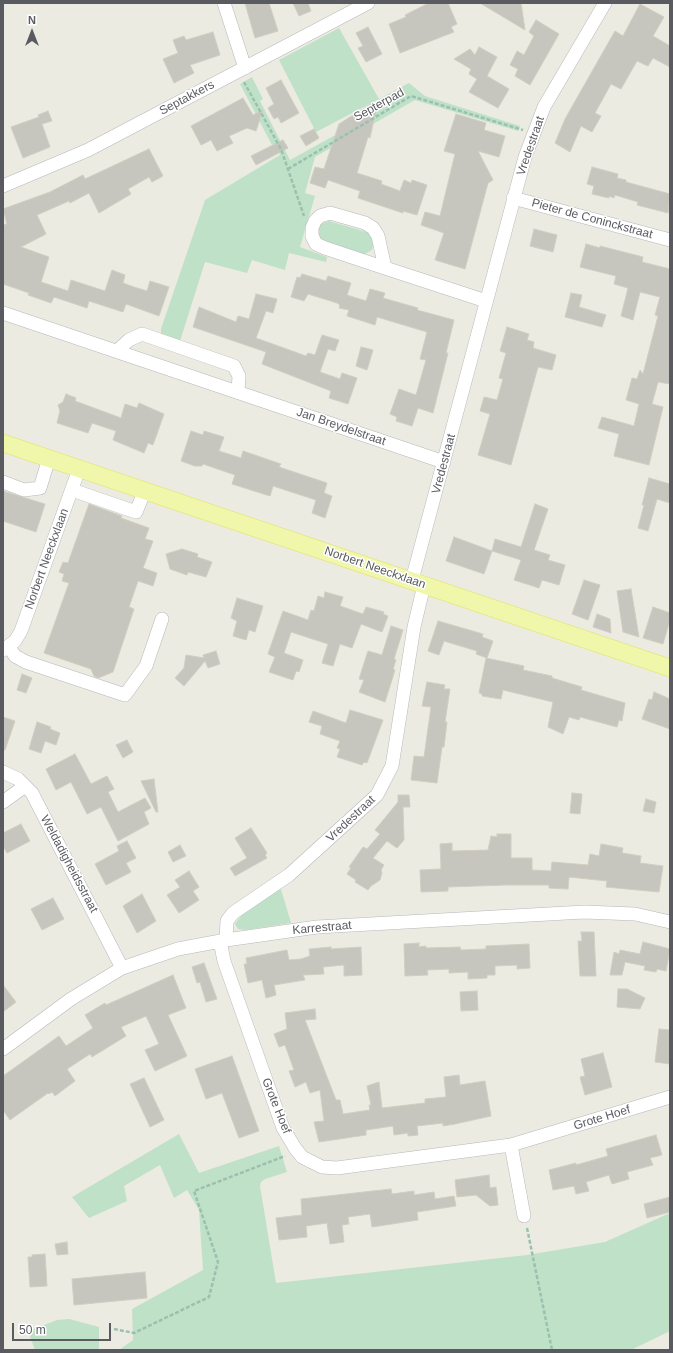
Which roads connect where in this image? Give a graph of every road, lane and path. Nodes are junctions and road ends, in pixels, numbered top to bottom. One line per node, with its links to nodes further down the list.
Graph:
1 (224, 3): 4 (street)
2 (368, 3): 4 (street, Septakkers)
3 (605, 3): 5 (street, Vredestraat)
4 (242, 70): 6 (path); 7 (street, Septakkers)
5 (534, 132): 6 (path, Septerpad); 8 (street, Vredestraat)
6 (288, 169): 9 (path)
7 (3, 186)
8 (513, 198): 10 (street, Pieter de Coninckstraat); 12 (street, Vredestraat)
9 (312, 228): 11 (street); 11 (street)
10 (670, 240)
11 (385, 268): 12 (street)
12 (486, 301): 18 (street, Vredestraat)
13 (3, 313): 14 (street, Jan Breydelstraat)
14 (117, 351): 15 (street, Jan Breydelstraat); 15 (street)
15 (238, 392): 18 (street, Jan Breydelstraat)
16 (3, 443): 17 (main road, Norbert Neeckxlaan)
17 (49, 458): 19 (main road, Norbert Neeckxlaan); 20 (street)
18 (444, 462): 23 (street, Vredestraat)
19 (79, 469): 21 (street, Norbert Neeckxlaan); 22 (main road, Norbert Neeckxlaan)
20 (3, 482)
21 (72, 490): 22 (street); 25 (street, Norbert Neeckxlaan)
22 (144, 490): 23 (main road, Norbert Neeckxlaan)
23 (418, 582): 26 (main road, Norbert Neeckxlaan); 31 (street, Vredestraat)
24 (162, 619): 25 (street, Norbert Neeckxlaan)
25 (6, 648)
26 (670, 668)
27 (3, 772): 28 (street, Weldadigheidsstraat)
28 (25, 786): 29 (street); 32 (street, Weldadigheidsstraat)
29 (3, 802)
30 (670, 922): 31 (street, Karrestraat)
31 (223, 940): 32 (street, Karrestraat); 36 (street, Grote Hoef)
32 (122, 968): 33 (street, Karrestraat)
33 (3, 1049)
34 (670, 1097): 35 (street, Grote Hoef)
35 (511, 1145): 36 (street, Grote Hoef); 37 (street)
36 (298, 1151): 38 (path)
37 (524, 1216): 39 (path)
38 (114, 1329)
39 (552, 1350)

